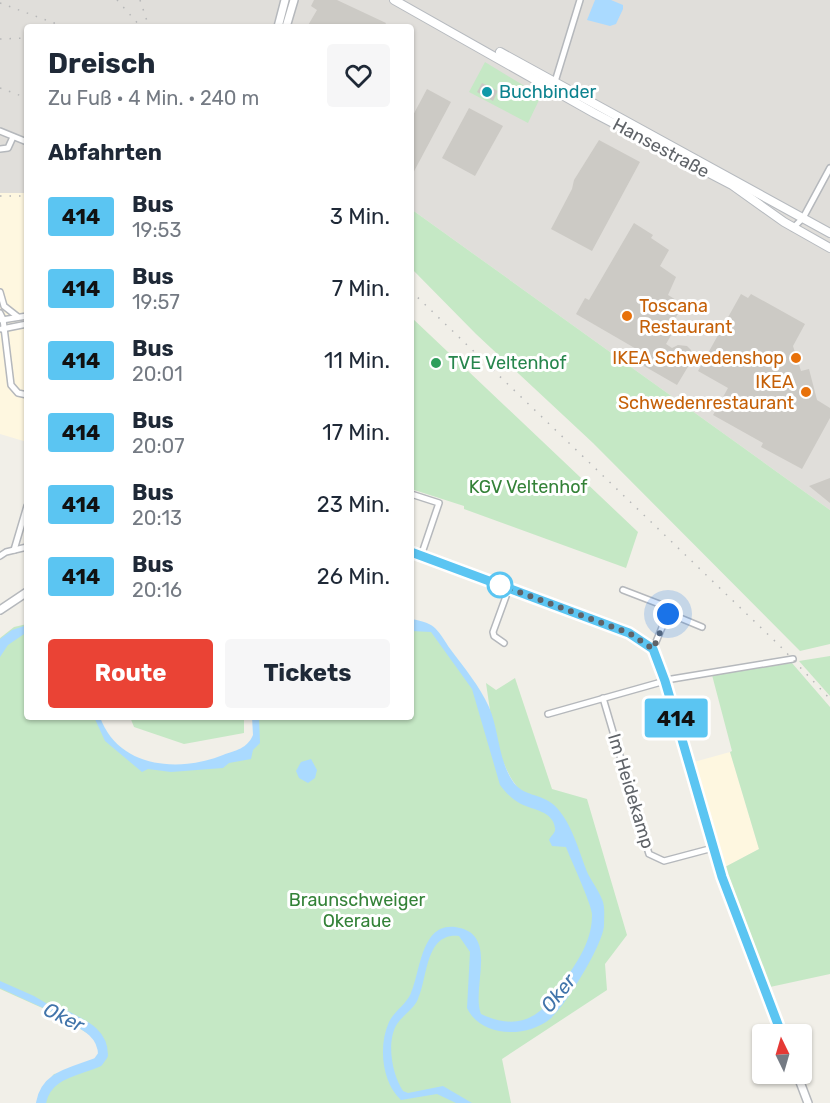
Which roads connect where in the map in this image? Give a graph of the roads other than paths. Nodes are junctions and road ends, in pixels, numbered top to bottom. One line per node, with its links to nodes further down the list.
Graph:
1 (285, 0): 6 (street)
2 (294, 0): 7 (street)
3 (394, 0): 8 (main road, Hansestraße)
4 (405, 0): 8 (main road, Hansestraße)
5 (580, 0): 8 (street)
6 (279, 24)
7 (287, 24)
8 (554, 86): 14 (main road, Hansestraße); 15 (main road, Hansestraße)
9 (0, 131): 10 (street)
10 (13, 137): 11 (street); 12 (street)
11 (24, 141)
12 (0, 149)
13 (830, 168): 14 (street)
14 (803, 218): 15 (street); 16 (main road, Hansestraße)
15 (793, 228): 17 (main road, Hansestraße)
16 (830, 233)
17 (830, 248)
18 (0, 292): 19 (street)
19 (8, 310): 22 (street); 23 (street)
20 (0, 312): 23 (street)
21 (24, 316): 22 (street)
22 (18, 317): 23 (street)
23 (1, 320): 25 (street)
24 (24, 325): 25 (street)
25 (2, 329): 26 (street)
26 (24, 394)
27 (414, 495): 33 (street)
28 (24, 516): 30 (street)
29 (24, 548): 30 (street)
30 (14, 550): 32 (street)
31 (414, 553): 33 (street)
32 (0, 556)
33 (422, 556): 34 (street)
34 (509, 588): 40 (street); 41 (street)
35 (623, 590): 38 (street)
36 (24, 594): 37 (street)
37 (0, 610)
38 (668, 614): 39 (street); 41 (street)
39 (702, 627)
40 (504, 643)
41 (653, 649): 43 (street)
42 (793, 659): 43 (street)
43 (665, 681): 44 (street); 46 (street)
44 (603, 698): 45 (street); 46 (street, Im Heidekamp)
45 (549, 714)
46 (713, 848): 47 (street)
47 (778, 1024)
48 (801, 1084): 49 (street)
49 (808, 1103)

